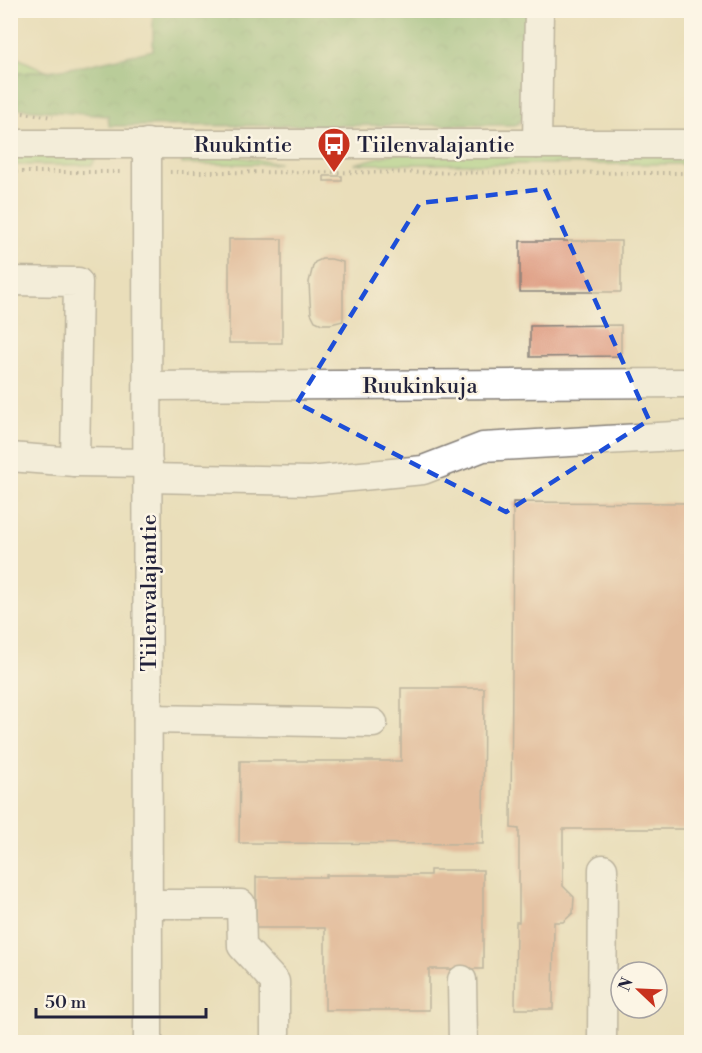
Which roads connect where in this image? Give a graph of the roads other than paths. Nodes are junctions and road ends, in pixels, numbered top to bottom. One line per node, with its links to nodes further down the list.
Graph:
1 (539, 10): 4 (street)
2 (147, 143): 3 (street, Ruukintie); 4 (street, Ruukintie); 8 (street, Tiilenvalajantie)
3 (10, 144)
4 (537, 144): 5 (street, Ruukintie)
5 (692, 144)
6 (10, 281): 11 (street)
7 (692, 383): 8 (street, Ruukinkuja)
8 (148, 386): 12 (street, Tiilenvalajantie)
9 (692, 435): 12 (street)
10 (10, 458): 11 (street)
11 (75, 462): 12 (street)
12 (148, 471): 13 (street, Tiilenvalajantie)
13 (148, 719): 14 (street); 16 (street, Tiilenvalajantie)
14 (373, 723)
15 (603, 870): 21 (street)
16 (148, 904): 18 (street, Tiilenvalajantie); 19 (street)
17 (462, 980): 20 (street)
18 (148, 1042)
19 (275, 1042)
20 (463, 1042)
21 (602, 1042)

